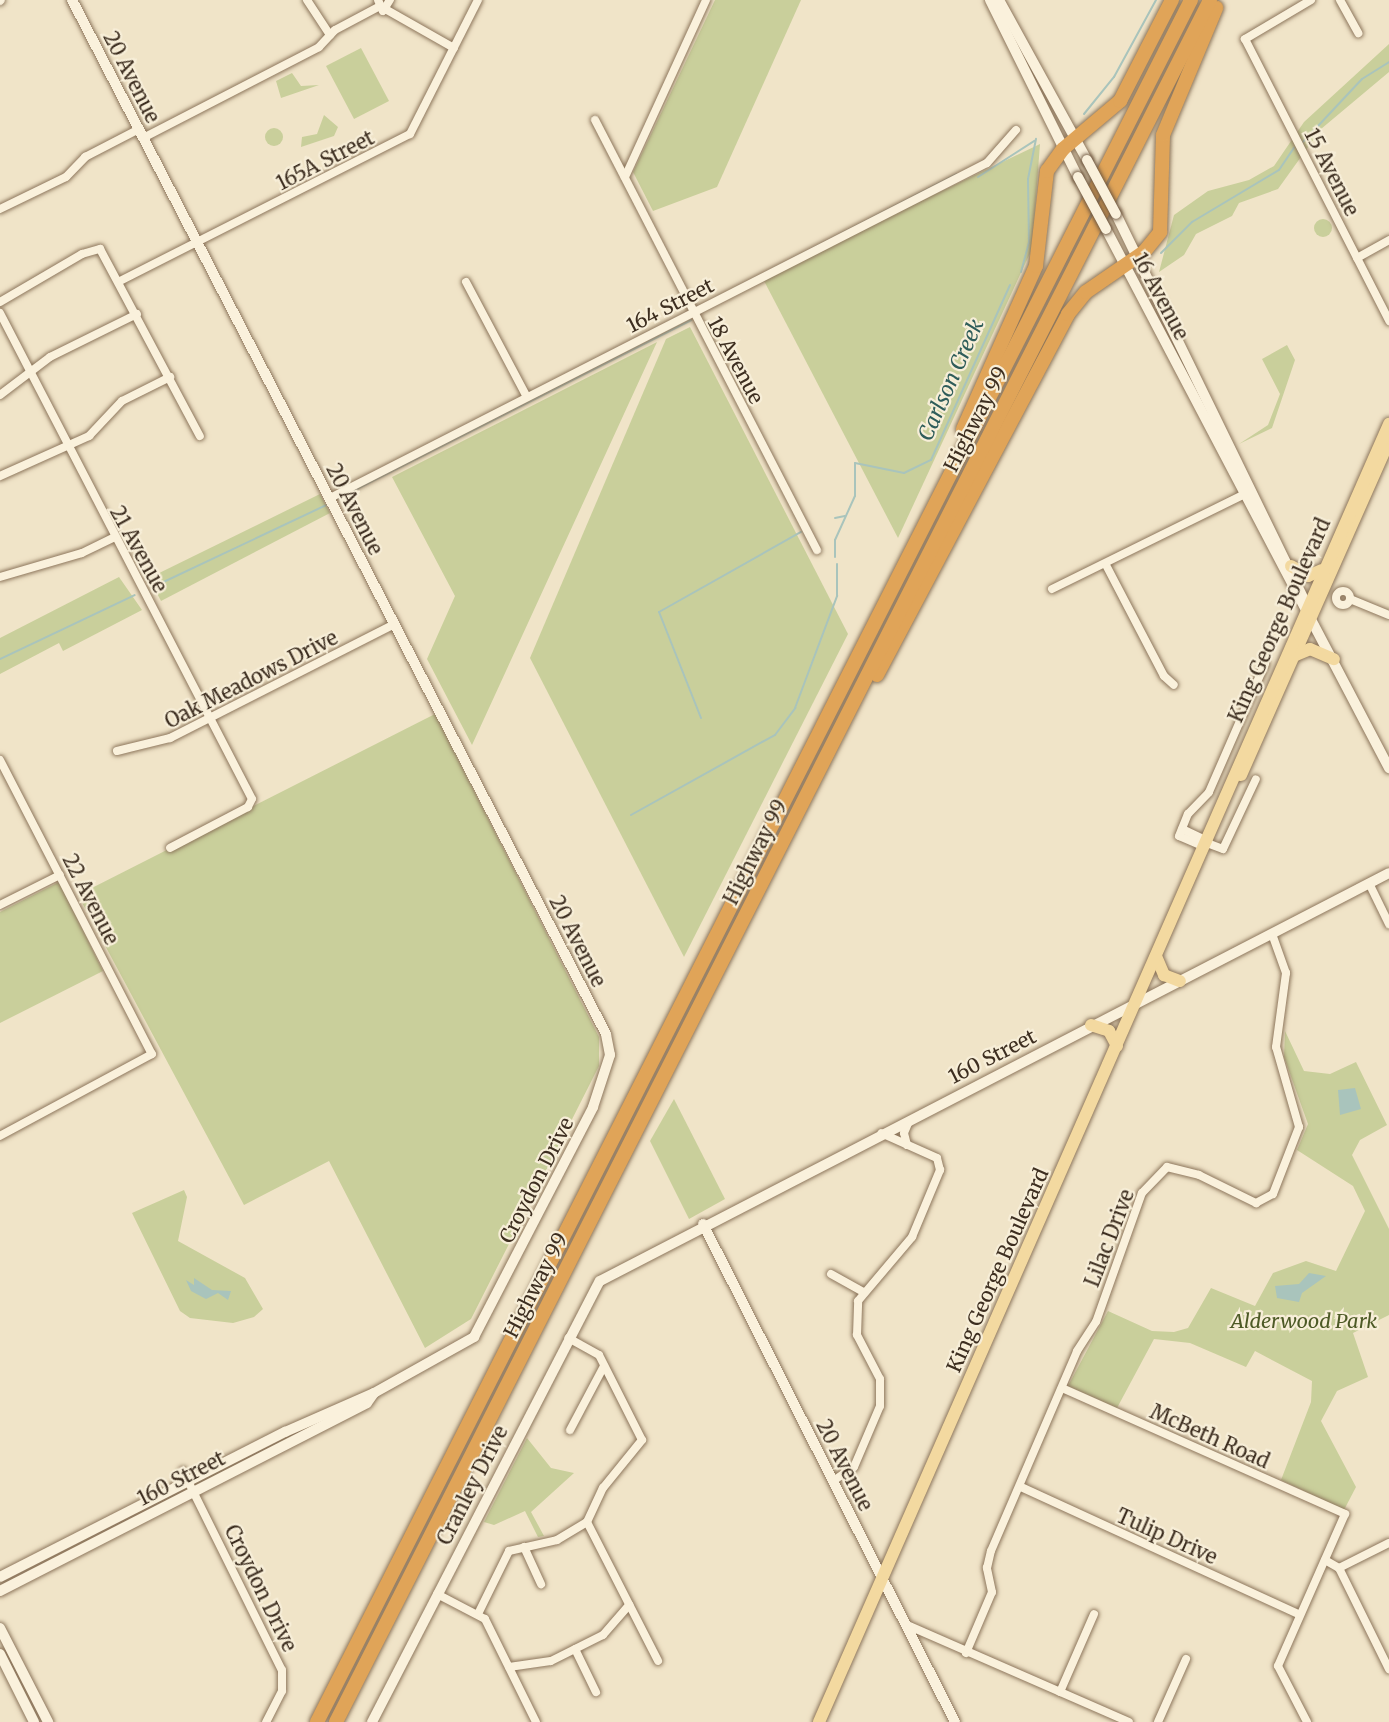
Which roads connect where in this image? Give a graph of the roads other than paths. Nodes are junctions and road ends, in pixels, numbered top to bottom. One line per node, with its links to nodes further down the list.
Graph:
1 (72, 0): 21 (street, 20 Avenue)
2 (306, 0): 17 (street)
3 (390, 0): 15 (street)
4 (478, 0): 18 (street, 165A Street)
5 (706, 0): 24 (street)
6 (990, 0): 23 (street, 16 Avenue)
7 (999, 0): 22 (street, 16 Avenue)
8 (1172, 0): 22 (highway)
9 (1191, 0): 59 (highway, Highway 99)
10 (1210, 0): 74 (highway, Highway 99)
11 (1219, 0): 28 (highway)
12 (1311, 0): 29 (street, 15 Avenue)
13 (1340, 0): 16 (street)
14 (378, 4): 15 (street); 17 (street)
15 (387, 10): 18 (street)
16 (1358, 33)
17 (330, 35): 21 (street)
18 (454, 48): 27 (street, 165A Street)
19 (595, 120): 24 (street, 18 Avenue)
20 (1016, 130): 35 (street, 164 Street)
21 (141, 134): 25 (street); 27 (street, 20 Avenue)
22 (1076, 139): 23 (highway); 28 (street, 16 Avenue, bridge)
23 (1063, 149): 30 (street, 16 Avenue, bridge); 59 (highway)
24 (625, 177): 35 (street, 18 Avenue)
25 (0, 209)
26 (1389, 240): 29 (street)
27 (197, 244): 31 (street, 165A Street); 50 (street, 20 Avenue)
28 (1138, 256): 30 (highway); 43 (street, 16 Avenue)
29 (1357, 258): 37 (street, 15 Avenue)
30 (1124, 266): 40 (street, 16 Avenue); 74 (highway)
31 (120, 280): 33 (street); 36 (street)
32 (466, 282): 42 (street)
33 (0, 302)
34 (0, 313): 38 (street, 21 Avenue)
35 (693, 313): 42 (street, 164 Street); 53 (street, 18 Avenue)
36 (137, 314): 38 (street); 39 (street)
37 (1389, 321)
38 (31, 373): 41 (street); 47 (street, 21 Avenue)
39 (170, 377): 45 (street); 47 (street)
40 (1186, 381): 43 (street); 49 (street, 16 Avenue)
41 (0, 395)
42 (527, 397): 50 (street, 164 Street)
43 (1209, 404): 51 (street, 16 Avenue)
44 (1389, 424): 56 (main road, King George Boulevard)
45 (200, 436)
46 (1389, 441): 63 (main road, King George Boulevard)
47 (68, 446): 48 (street); 52 (street, 21 Avenue)
48 (0, 476)
49 (1243, 495): 51 (street); 54 (street); 61 (street, 16 Avenue)
50 (330, 498): 64 (street, 20 Avenue)
51 (1259, 503): 55 (street, 16 Avenue)
52 (113, 538): 57 (street); 69 (street, 21 Avenue)
53 (817, 550)
54 (1106, 565): 58 (street); 68 (street)
55 (1291, 566): 56 (main road); 61 (street, 16 Avenue)
56 (1322, 570): 61 (main road, King George Boulevard)
57 (0, 577)
58 (1052, 589)
59 (890, 593): 137 (highway, Highway 99)
60 (1350, 599): 62 (street)
61 (1306, 606): 63 (street, 16 Avenue); 75 (main road, King George Boulevard)
62 (1389, 615)
63 (1312, 618): 65 (main road, King George Boulevard); 66 (street, 16 Avenue)
64 (395, 624): 69 (street, Oak Meadows Drive); 87 (street, 20 Avenue)
65 (1296, 655): 66 (main road); 75 (main road, King George Boulevard)
66 (1334, 659): 72 (street, 16 Avenue)
67 (1265, 664): 75 (street)
68 (1174, 685)
69 (210, 718): 70 (street, Oak Meadows Drive); 76 (street, 21 Avenue)
70 (117, 751)
71 (0, 759): 78 (street, 22 Avenue)
72 (1388, 763)
73 (1256, 779): 75 (street)
74 (791, 825): 138 (highway, Highway 99)
75 (1207, 841): 83 (main road, King George Boulevard)
76 (170, 848)
77 (1389, 873): 79 (street, 160 Street)
78 (60, 875): 80 (street); 91 (street, 22 Avenue)
79 (1369, 883): 81 (street); 82 (street, 160 Street)
80 (0, 906)
81 (1389, 924)
82 (1272, 933): 84 (street, 160 Street); 100 (street, Lilac Drive)
83 (1156, 956): 84 (main road); 85 (main road, King George Boulevard)
84 (1180, 981): 85 (street, 160 Street)
85 (1136, 1003): 86 (street, 160 Street); 88 (main road, King George Boulevard)
86 (1090, 1025): 88 (main road); 89 (street, 160 Street)
87 (606, 1034): 97 (street, Croydon Drive)
88 (1117, 1046): 114 (main road, King George Boulevard)
89 (912, 1116): 90 (street, 160 Street); 92 (street)
90 (880, 1133): 92 (street); 93 (street, 160 Street)
91 (0, 1136)
92 (907, 1144): 96 (street)
93 (703, 1224): 94 (street, 160 Street); 105 (street, 20 Avenue)
94 (612, 1272): 98 (street, Cranley Drive)
95 (831, 1274): 96 (street)
96 (862, 1292): 105 (street)
97 (474, 1337): 101 (street, 160 Street)
98 (567, 1338): 99 (street); 117 (street, Cranley Drive)
99 (604, 1365): 102 (street); 108 (street)
100 (1062, 1388): 106 (street, Lilac Drive); 111 (street, McBeth Road)
101 (374, 1393): 104 (street, 160 Street); 107 (street, 160 Street)
102 (570, 1430)
103 (183, 1470): 104 (street, Croydon Drive)
104 (188, 1481): 107 (street, Croydon Drive); 113 (street, 160 Street)
105 (833, 1481): 114 (street, 20 Avenue)
106 (1021, 1487): 121 (street, Tulip Drive); 125 (street, Lilac Drive)
107 (194, 1492): 116 (street, 160 Street); 136 (street, Croydon Drive)
108 (587, 1522): 110 (street); 118 (street)
109 (1389, 1543): 112 (street)
110 (524, 1547): 115 (street); 119 (street)
111 (1325, 1560): 112 (street); 121 (street)
112 (1339, 1568): 129 (street)
113 (0, 1577)
114 (883, 1579): 122 (street, 20 Avenue); 141 (main road, King George Boulevard)
115 (541, 1584)
116 (0, 1591)
117 (437, 1594): 119 (street); 139 (street, Cranley Drive)
118 (629, 1605): 124 (street); 128 (street)
119 (479, 1612): 130 (street)
120 (1094, 1614): 132 (street)
121 (1300, 1615): 145 (street)
122 (907, 1625): 125 (street); 142 (street, 20 Avenue)
123 (0, 1628): 135 (street)
124 (575, 1649): 130 (street); 131 (street)
125 (966, 1653): 132 (street)
126 (0, 1654): 133 (street)
127 (1186, 1659): 144 (street)
128 (658, 1661)
129 (1388, 1664)
130 (509, 1667): 140 (street)
131 (596, 1692)
132 (1059, 1692): 143 (street)
133 (27, 1706): 134 (street); 135 (street)
134 (34, 1722)
135 (47, 1722)
136 (266, 1722)
137 (318, 1722)
138 (336, 1722)
139 (372, 1722)
140 (536, 1722)
141 (819, 1722)
142 (955, 1722)
143 (1129, 1722)
144 (1158, 1722)
145 (1307, 1722)

